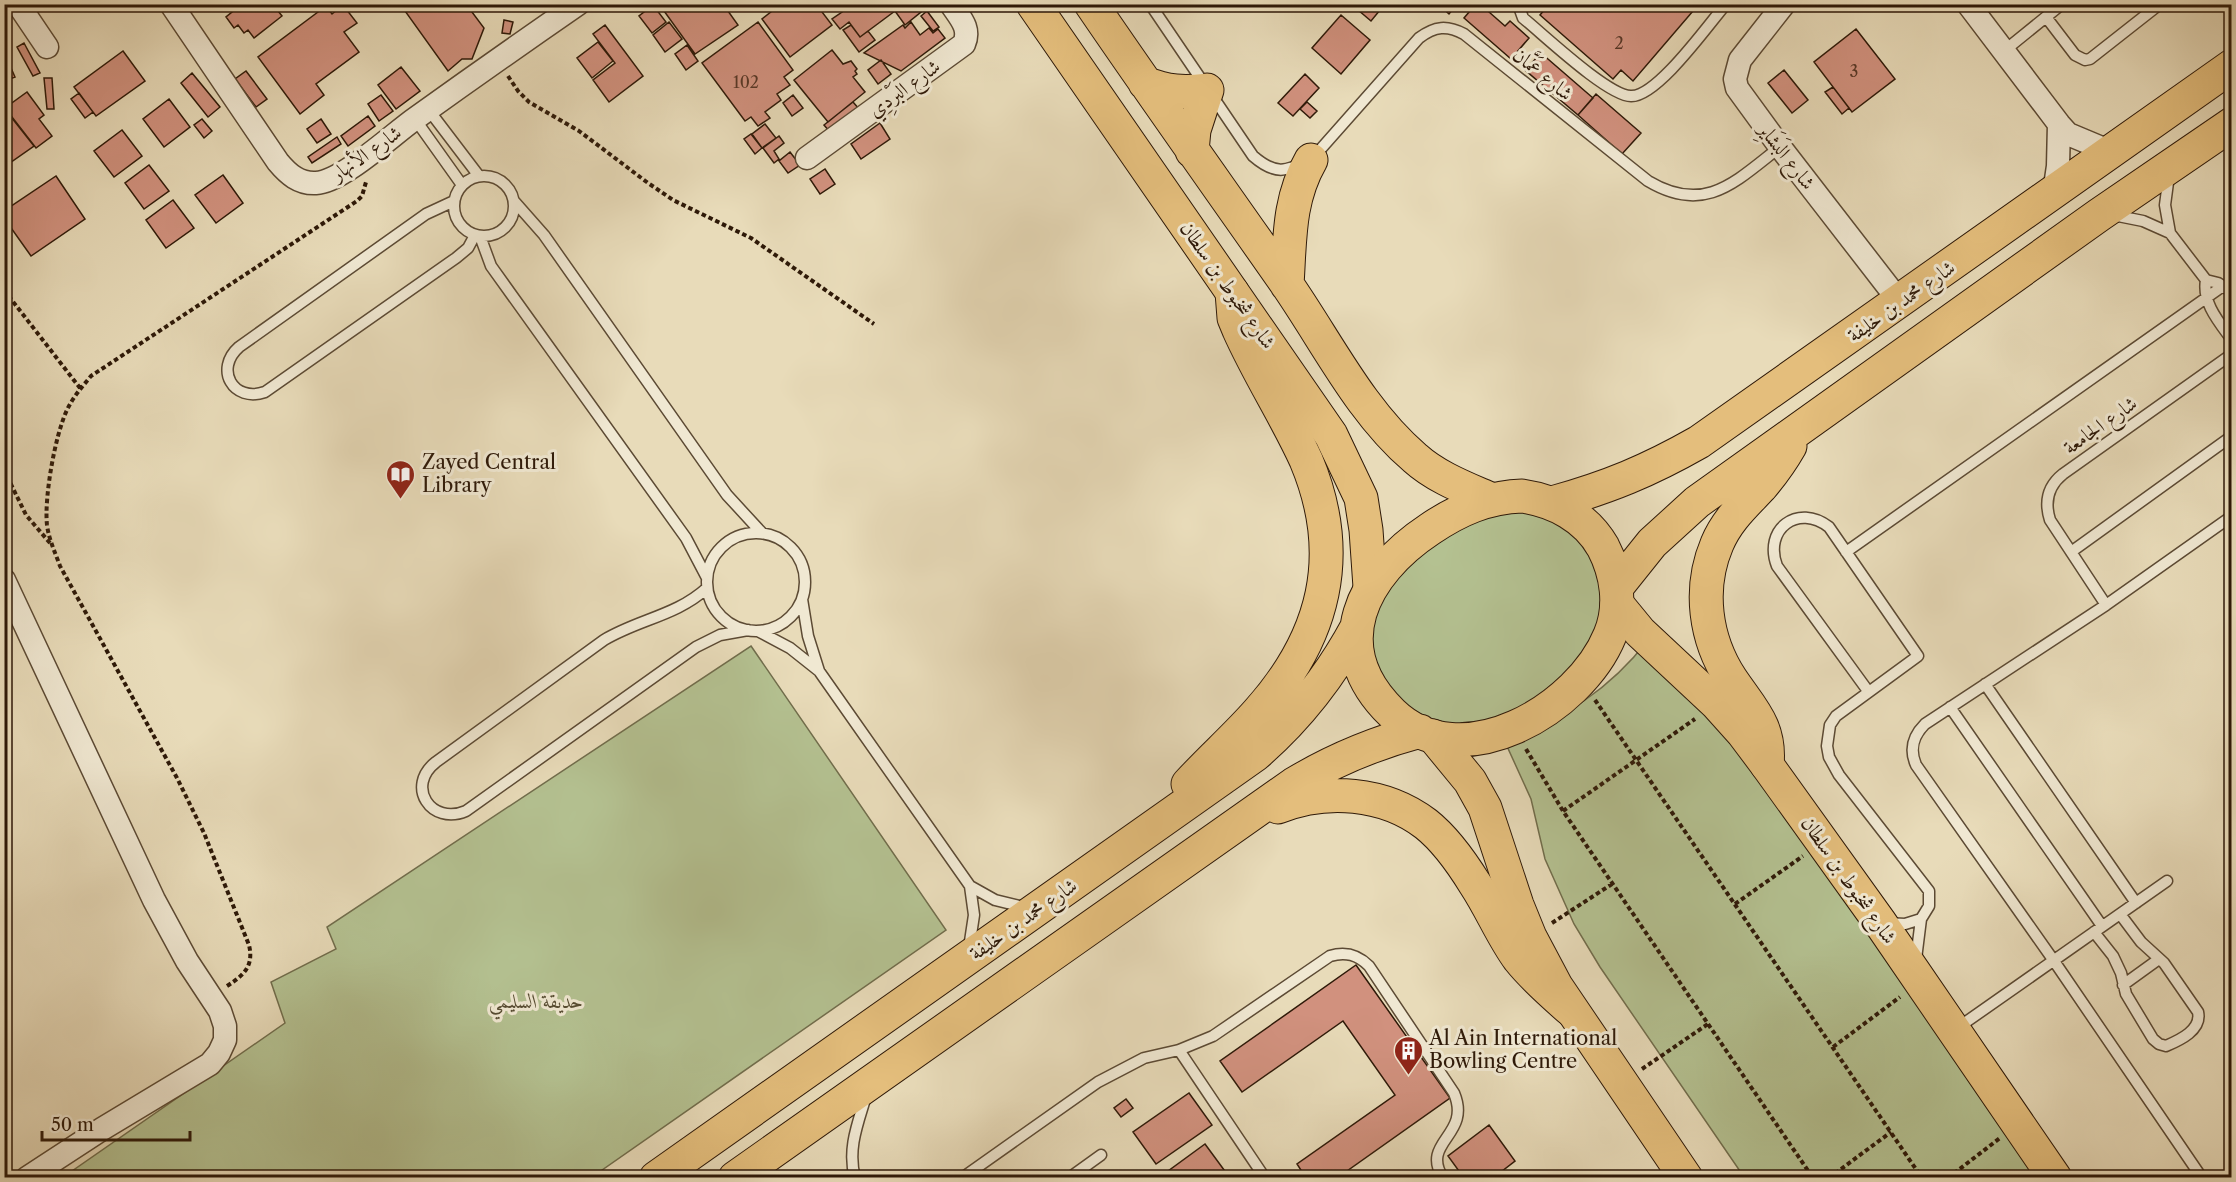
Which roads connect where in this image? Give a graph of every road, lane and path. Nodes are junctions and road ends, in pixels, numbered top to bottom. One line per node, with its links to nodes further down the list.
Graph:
1 (18, 4): 15 (street)
2 (171, 4): 30 (street, شارع الأنهار)
3 (951, 4): 27 (street, شارع البَرْدِي)
4 (1034, 4): 43 (main road, شارع شخبوط بن سلطان)
5 (1091, 4): 19 (main road)
6 (1150, 4): 20 (lane)
7 (1518, 4): 8 (lane)
8 (1726, 4)
9 (1784, 4): 24 (street, شارع البَشَايِر)
10 (1968, 4): 16 (street)
11 (2062, 4): 14 (lane)
12 (2160, 4): 14 (lane)
13 (563, 9): 17 (street, شارع الأنهار)
14 (2046, 17): 16 (lane)
15 (47, 47)
16 (2004, 51): 22 (street)
17 (497, 61): 21 (street, شارع الأنهار); 46 (path)
18 (2232, 66): 26 (main road, شارع محمد بن خليفة)
19 (1145, 83): 20 (main road); 25 (main road)
20 (1207, 90): 25 (main road); 28 (lane)
21 (422, 114): 30 (street, شارع الأنهار); 31 (lane); 32 (lane)
22 (2059, 124): 26 (street); 33 (street)
23 (2232, 124): 29 (main road)
24 (1780, 147): 28 (lane, شارع عَمَّان); 45 (street, شارع البَشَايِر)
25 (1192, 151): 40 (main road)
26 (2111, 152): 33 (main road, شارع محمد بن خليفة)
27 (807, 158)
28 (1311, 160): 40 (main road)
29 (2174, 162): 36 (main road); 37 (lane)
30 (355, 164): 49 (path)
31 (479, 176): 32 (lane); 35 (lane)
32 (462, 185): 34 (lane)
33 (2054, 193): 45 (main road, شارع محمد بن خليفة)
34 (454, 201): 38 (lane); 38 (lane)
35 (514, 201): 38 (lane); 56 (lane)
36 (2099, 215): 37 (lane); 50 (main road)
37 (2170, 233): 39 (lane)
38 (478, 236): 61 (lane)
39 (2206, 280): 41 (lane); 44 (lane)
40 (1287, 285): 53 (main road)
41 (2227, 289): 44 (lane)
42 (4, 290): 49 (path)
43 (1232, 292): 62 (main road, شارع شخبوط بن سلطان); 79 (main road)
44 (2206, 298): 47 (lane); 58 (lane)
45 (1900, 302): 54 (main road, شارع محمد بن خليفة)
46 (874, 324)
47 (2232, 340)
48 (2232, 354): 59 (lane, شارع الجامعة)
49 (80, 388): 57 (path)
50 (1798, 430): 63 (main road); 77 (main road)
51 (2232, 436): 59 (lane)
52 (4, 470): 57 (path)
53 (1490, 499): 54 (main road); 62 (main road)
54 (1552, 503): 63 (main road)
55 (2232, 516): 65 (lane)
56 (762, 533): 61 (lane); 64 (lane)
57 (51, 543): 98 (path)
58 (1846, 552): 71 (lane); 71 (lane)
59 (2071, 552): 65 (lane, شارع الجامعة)
60 (4, 580): 98 (street)
61 (707, 583): 67 (lane); 67 (lane)
62 (1370, 587): 66 (main road)
63 (1616, 596): 69 (main road); 72 (main road, شارع شخبوط بن سلطان)
64 (802, 598): 67 (lane); 68 (lane)
65 (2106, 605): 70 (lane)
66 (1357, 627): 75 (main road); 79 (main road, شارع محمد بن خليفة)
67 (753, 630): 68 (lane)
68 (819, 671): 84 (lane)
69 (1581, 680): 74 (main road); 76 (path)
70 (1985, 684): 73 (lane); 85 (lane)
71 (1868, 691): 89 (lane)
72 (1716, 704): 76 (path); 77 (main road, شارع شخبوط بن سلطان)
73 (1950, 707): 91 (lane); 95 (lane)
74 (1513, 728): 75 (main road); 78 (path)
75 (1426, 734): 80 (main road); 92 (main road)
76 (1637, 759): 78 (path); 86 (path)
77 (1767, 765): 81 (main road, شارع شخبوط بن سلطان)
78 (1563, 811): 83 (path)
79 (1158, 823): 87 (main road, شارع محمد بن خليفة)
80 (1238, 823): 99 (main road); 104 (main road)
81 (1823, 843): 86 (path); 90 (main road, شارع شخبوط بن سلطان)
82 (2167, 881): 85 (lane)
83 (1612, 884): 92 (path); 100 (path)
84 (970, 886): 87 (lane); 93 (lane)
85 (2136, 903): 88 (lane)
86 (1735, 904): 102 (path)
87 (1037, 909): 93 (main road, شارع محمد بن خليفة)
88 (2120, 914): 91 (lane); 94 (lane)
89 (1921, 919): 90 (lane); 96 (lane)
90 (1879, 921): 96 (main road, شارع شخبوط بن سلطان)
91 (2098, 929): 95 (lane); 97 (lane)
92 (1530, 937): 99 (main road)
93 (966, 959): 111 (main road, شارع محمد بن خليفة)
94 (2159, 959): 97 (lane); 97 (lane)
95 (2054, 960): 101 (lane); 123 (lane)
96 (1917, 978): 101 (main road, شارع شخبوط بن سلطان); 102 (path)
97 (2123, 985)
98 (211, 997): 110 (street)
99 (1571, 1010): 105 (main road)
100 (1708, 1024): 105 (path); 118 (path)
101 (1954, 1031): 106 (main road, شارع شخبوط بن سلطان)
102 (1833, 1047): 107 (path)
103 (1179, 1050): 109 (lane); 115 (lane); 116 (lane)
104 (870, 1081): 112 (main road); 113 (lane)
105 (1621, 1083): 117 (main road)
106 (2018, 1125): 121 (path); 122 (main road, شارع شخبوط بن سلطان)
107 (1891, 1132): 119 (path); 120 (path)
108 (1101, 1155): 114 (lane)
109 (967, 1176)
110 (27, 1178)
111 (656, 1178)
112 (735, 1178)
113 (855, 1178)
114 (1069, 1178)
115 (1265, 1178)
116 (1443, 1178)
117 (1686, 1178)
118 (1813, 1178)
119 (1828, 1178)
120 (1922, 1178)
121 (1948, 1178)
122 (2055, 1178)
123 (2202, 1178)

